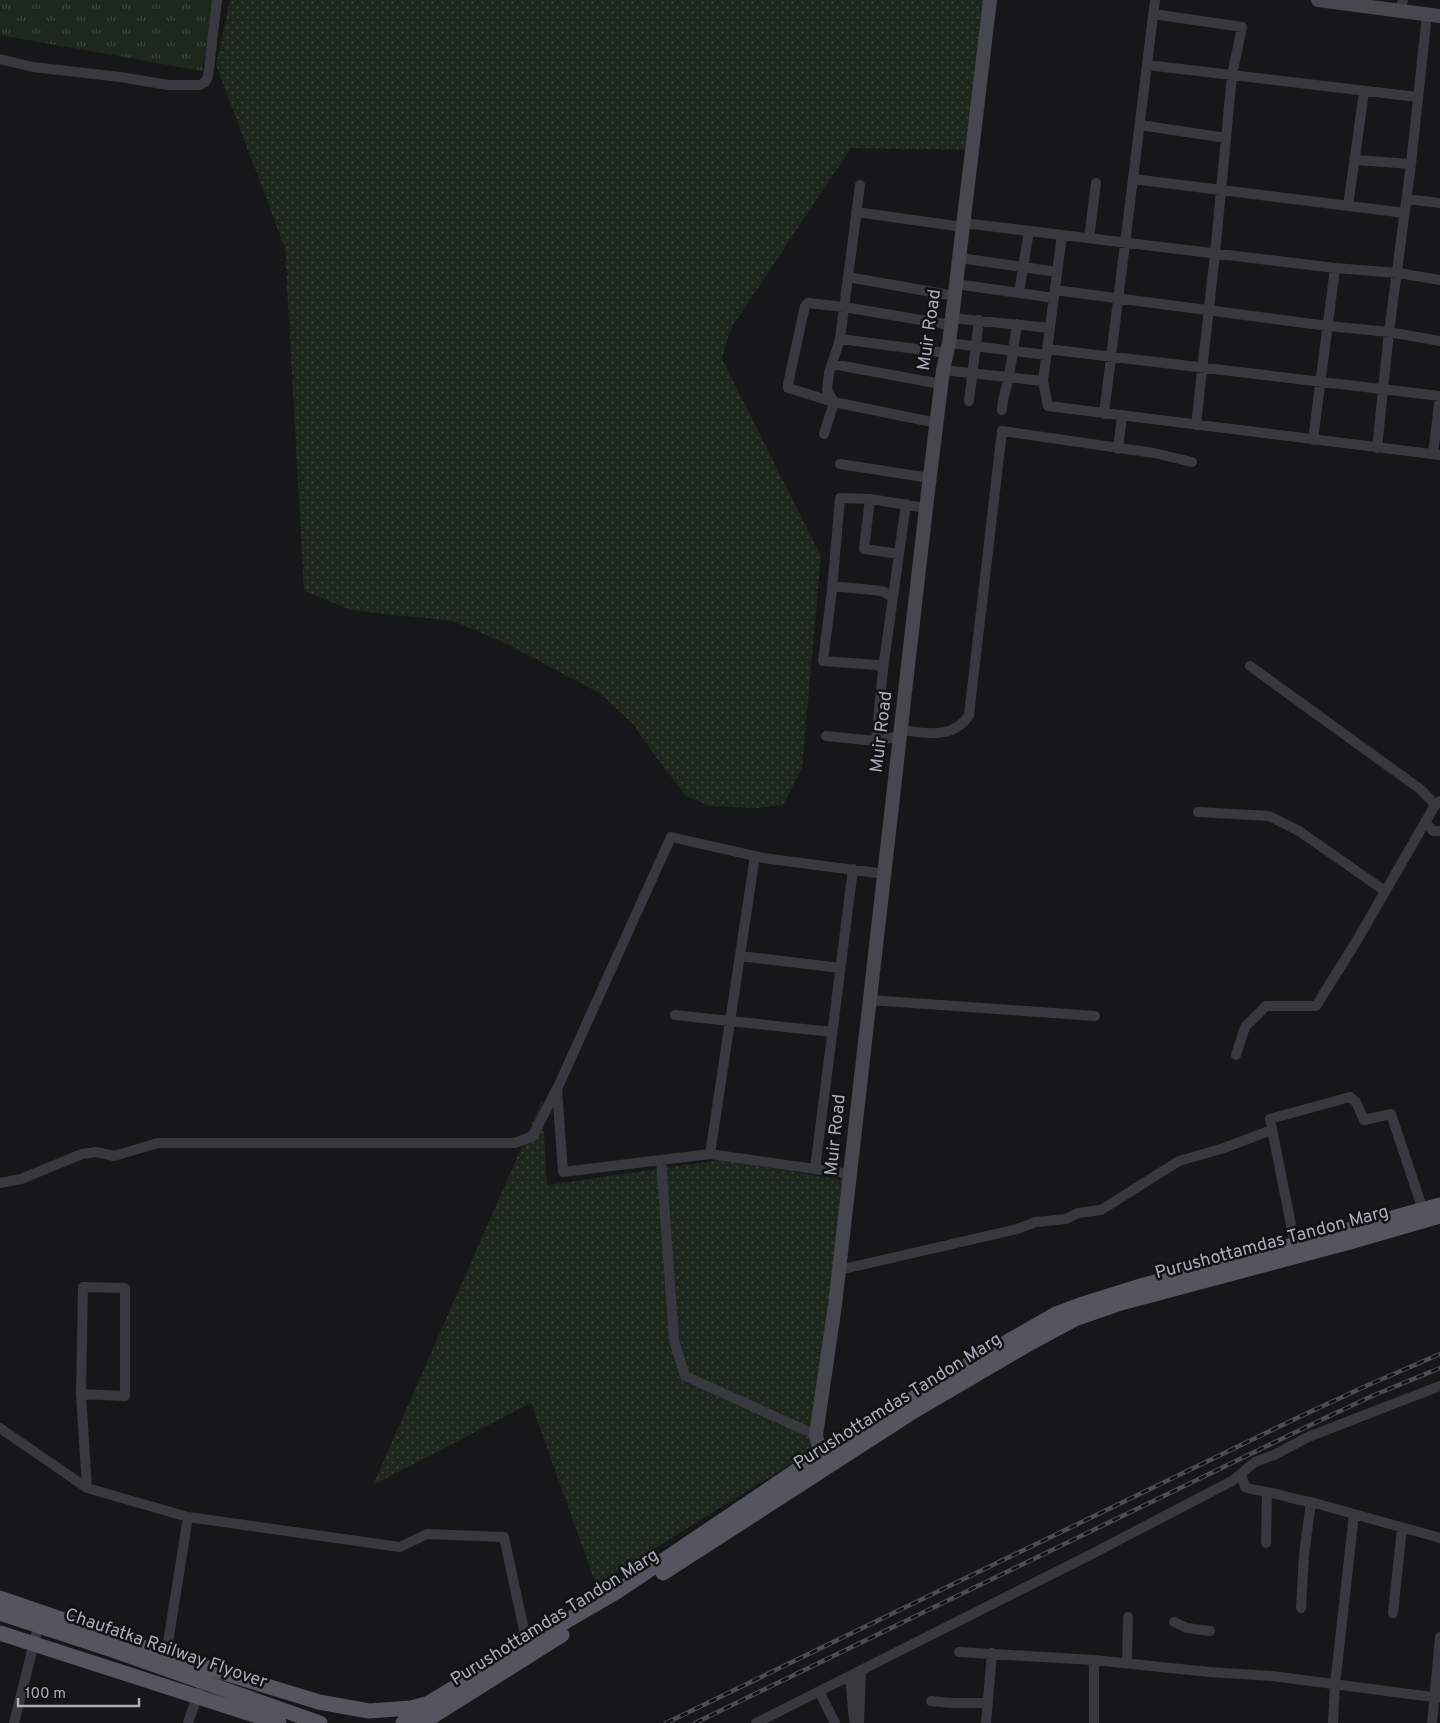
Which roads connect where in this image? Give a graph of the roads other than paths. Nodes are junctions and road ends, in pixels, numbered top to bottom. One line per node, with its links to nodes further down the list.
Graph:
1 (217, 0): 8 (street)
2 (990, 0): 26 (main road, Muir Road)
3 (1155, 0): 6 (street)
4 (1318, 0): 5 (main road)
5 (1402, 5): 7 (main road)
6 (1154, 14): 9 (street); 10 (street)
7 (1433, 15): 12 (street)
8 (0, 59)
9 (1147, 65): 10 (street); 13 (street)
10 (1232, 75): 11 (street); 14 (street)
11 (1364, 92): 12 (street); 15 (street)
12 (1417, 97): 16 (street)
13 (1140, 125): 14 (street); 17 (street)
14 (1226, 138): 20 (street)
15 (1356, 160): 16 (street); 23 (street)
16 (1411, 164): 21 (street)
17 (1133, 179): 20 (street); 30 (street)
18 (1096, 183): 29 (street)
19 (860, 185): 24 (street)
20 (1221, 190): 23 (street); 31 (street)
21 (1407, 199): 22 (street); 25 (street)
22 (1440, 203)
23 (1348, 206): 25 (street)
24 (856, 212): 26 (street); 37 (street)
25 (1406, 213): 36 (street)
26 (964, 225): 27 (street); 32 (main road, Muir Road)
27 (1029, 231): 28 (street); 33 (street)
28 (1062, 235): 29 (street); 35 (street)
29 (1089, 238): 30 (street)
30 (1126, 242): 31 (street); 42 (street)
31 (1215, 254): 34 (street); 44 (street)
32 (960, 258): 33 (street); 39 (main road, Muir Road)
33 (1023, 267): 35 (street); 40 (street)
34 (1335, 268): 36 (street); 48 (street)
35 (1057, 272): 41 (street)
36 (1398, 273): 38 (street); 50 (street)
37 (848, 277): 39 (street); 43 (street)
38 (1440, 280)
39 (956, 290): 40 (street); 46 (main road, Muir Road)
40 (1019, 293): 41 (street)
41 (1054, 294): 42 (street); 49 (street)
42 (1118, 299): 44 (street); 57 (street)
43 (844, 307): 46 (street); 51 (street); 69 (street)
44 (1209, 310): 48 (street); 59 (street)
45 (979, 320): 46 (street); 47 (street); 53 (street)
46 (952, 321): 54 (main road, Muir Road)
47 (1017, 324): 49 (street); 55 (street)
48 (1328, 326): 50 (street); 64 (street)
49 (1050, 328): 56 (street)
50 (1389, 332): 52 (street); 66 (street)
51 (840, 339): 54 (street); 58 (street)
52 (1440, 341)
53 (976, 346): 54 (street); 55 (street); 61 (street)
54 (948, 348): 60 (main road, Muir Road)
55 (1013, 351): 56 (street); 62 (street)
56 (1047, 352): 57 (street); 63 (street)
57 (1111, 357): 59 (street); 71 (street)
58 (832, 364): 65 (street); 69 (street)
59 (1203, 368): 64 (street); 74 (street)
60 (943, 370): 61 (street); 65 (main road, Muir Road)
61 (972, 373): 62 (street); 68 (street)
62 (1010, 377): 63 (street); 70 (street)
63 (1043, 381): 71 (street)
64 (1322, 382): 66 (street); 76 (street)
65 (941, 384): 73 (main road, Muir Road)
66 (1384, 389): 67 (street); 77 (street)
67 (1440, 396): 79 (street)
68 (969, 401)
69 (834, 402): 73 (street); 75 (street)
70 (1002, 410)
71 (1104, 414): 72 (street)
72 (1122, 416): 74 (street); 78 (street)
73 (937, 423): 82 (main road, Muir Road)
74 (1196, 425): 76 (street)
75 (824, 434)
76 (1314, 440): 77 (street)
77 (1377, 448): 79 (street)
78 (1118, 449): 80 (street); 91 (street)
79 (1436, 455)
80 (1192, 462)
81 (840, 464): 82 (street)
82 (930, 478): 85 (main road, Muir Road)
83 (870, 500): 84 (street); 86 (street); 87 (street)
84 (906, 504): 85 (street); 86 (street)
85 (926, 508): 91 (main road, Muir Road)
86 (899, 554): 88 (street)
87 (832, 586): 88 (street); 90 (street)
88 (893, 597): 90 (street)
89 (1250, 666): 94 (street)
90 (883, 669): 93 (street)
91 (901, 733): 93 (street); 100 (main road, Muir Road)
92 (826, 736): 93 (street)
93 (876, 740)
94 (1437, 804): 96 (street)
95 (1198, 812): 101 (street)
96 (1425, 822): 97 (street); 101 (street)
97 (1440, 831)
98 (755, 856): 99 (street); 102 (street); 110 (street)
99 (853, 870): 100 (street); 103 (street)
100 (884, 874): 104 (main road, Muir Road)
101 (1386, 891): 109 (street)
102 (740, 956): 103 (street); 107 (street)
103 (840, 968): 108 (street)
104 (870, 1000): 106 (street); 115 (main road, Muir Road)
105 (675, 1015): 107 (street)
106 (1095, 1016)
107 (730, 1021): 108 (street); 112 (street)
108 (832, 1032): 114 (street)
109 (1236, 1055)
110 (557, 1089): 113 (street); 116 (street)
111 (1272, 1130): 118 (street); 120 (street); 121 (street)
112 (710, 1154): 113 (street); 114 (street)
113 (661, 1160): 125 (street)
114 (815, 1169): 115 (street)
115 (850, 1174): 121 (main road, Muir Road)
116 (0, 1183)
117 (1440, 1205): 118 (main road)
118 (1423, 1210): 120 (main road)
119 (1440, 1216): 126 (main road, Purushottamdas Tandon Marg)
120 (1295, 1245): 126 (main road)
121 (839, 1270): 125 (main road, Muir Road)
122 (1440, 1386): 127 (street)
123 (81, 1394): 123 (street); 128 (street)
124 (0, 1428): 128 (street)
125 (816, 1435): 126 (main road, Muir Road)
126 (822, 1462): 147 (main road); 169 (main road, Purushottamdas Tandon Marg)
127 (1241, 1474): 129 (street); 153 (street)
128 (87, 1488): 132 (street)
129 (1267, 1492): 130 (street); 135 (street)
130 (1311, 1502): 131 (street); 137 (street)
131 (1354, 1514): 133 (street); 155 (street)
132 (188, 1517): 147 (street); 150 (street)
133 (1402, 1528): 134 (street); 139 (street)
134 (1440, 1538)
135 (1266, 1543)
136 (0, 1598): 150 (main road)
137 (1301, 1608)
138 (0, 1613): 167 (main road, Chaufatka Railway Flyover)
139 (1393, 1613)
140 (1128, 1617): 152 (street)
141 (1174, 1622): 143 (street)
142 (0, 1623): 146 (main road)
143 (1210, 1631)
144 (0, 1633): 146 (main road)
145 (1440, 1637): 158 (street)
146 (34, 1639): 157 (main road); 163 (street)
147 (527, 1644): 161 (main road)
148 (959, 1652): 149 (street)
149 (992, 1654): 151 (street); 160 (street)
150 (166, 1655): 161 (main road)
151 (1094, 1660): 152 (street); 175 (street)
152 (1127, 1662): 155 (street)
153 (861, 1670): 154 (street); 173 (street)
154 (850, 1676): 156 (street); 172 (street)
155 (1335, 1685): 158 (street); 176 (street)
156 (819, 1691): 162 (street); 171 (street)
157 (198, 1693): 164 (street); 165 (main road); 166 (main road)
158 (1437, 1698): 177 (street)
159 (931, 1700): 160 (street)
160 (988, 1703): 174 (street)
161 (427, 1704): 168 (main road)
162 (775, 1719): 170 (street)
163 (14, 1723)
164 (188, 1723)
165 (278, 1723)
166 (292, 1723)
167 (320, 1723)
168 (404, 1723)
169 (422, 1723)
170 (756, 1723)
171 (835, 1723)
172 (854, 1723)
173 (859, 1723)
174 (986, 1723)
175 (1094, 1723)
176 (1333, 1723)
177 (1432, 1723)

